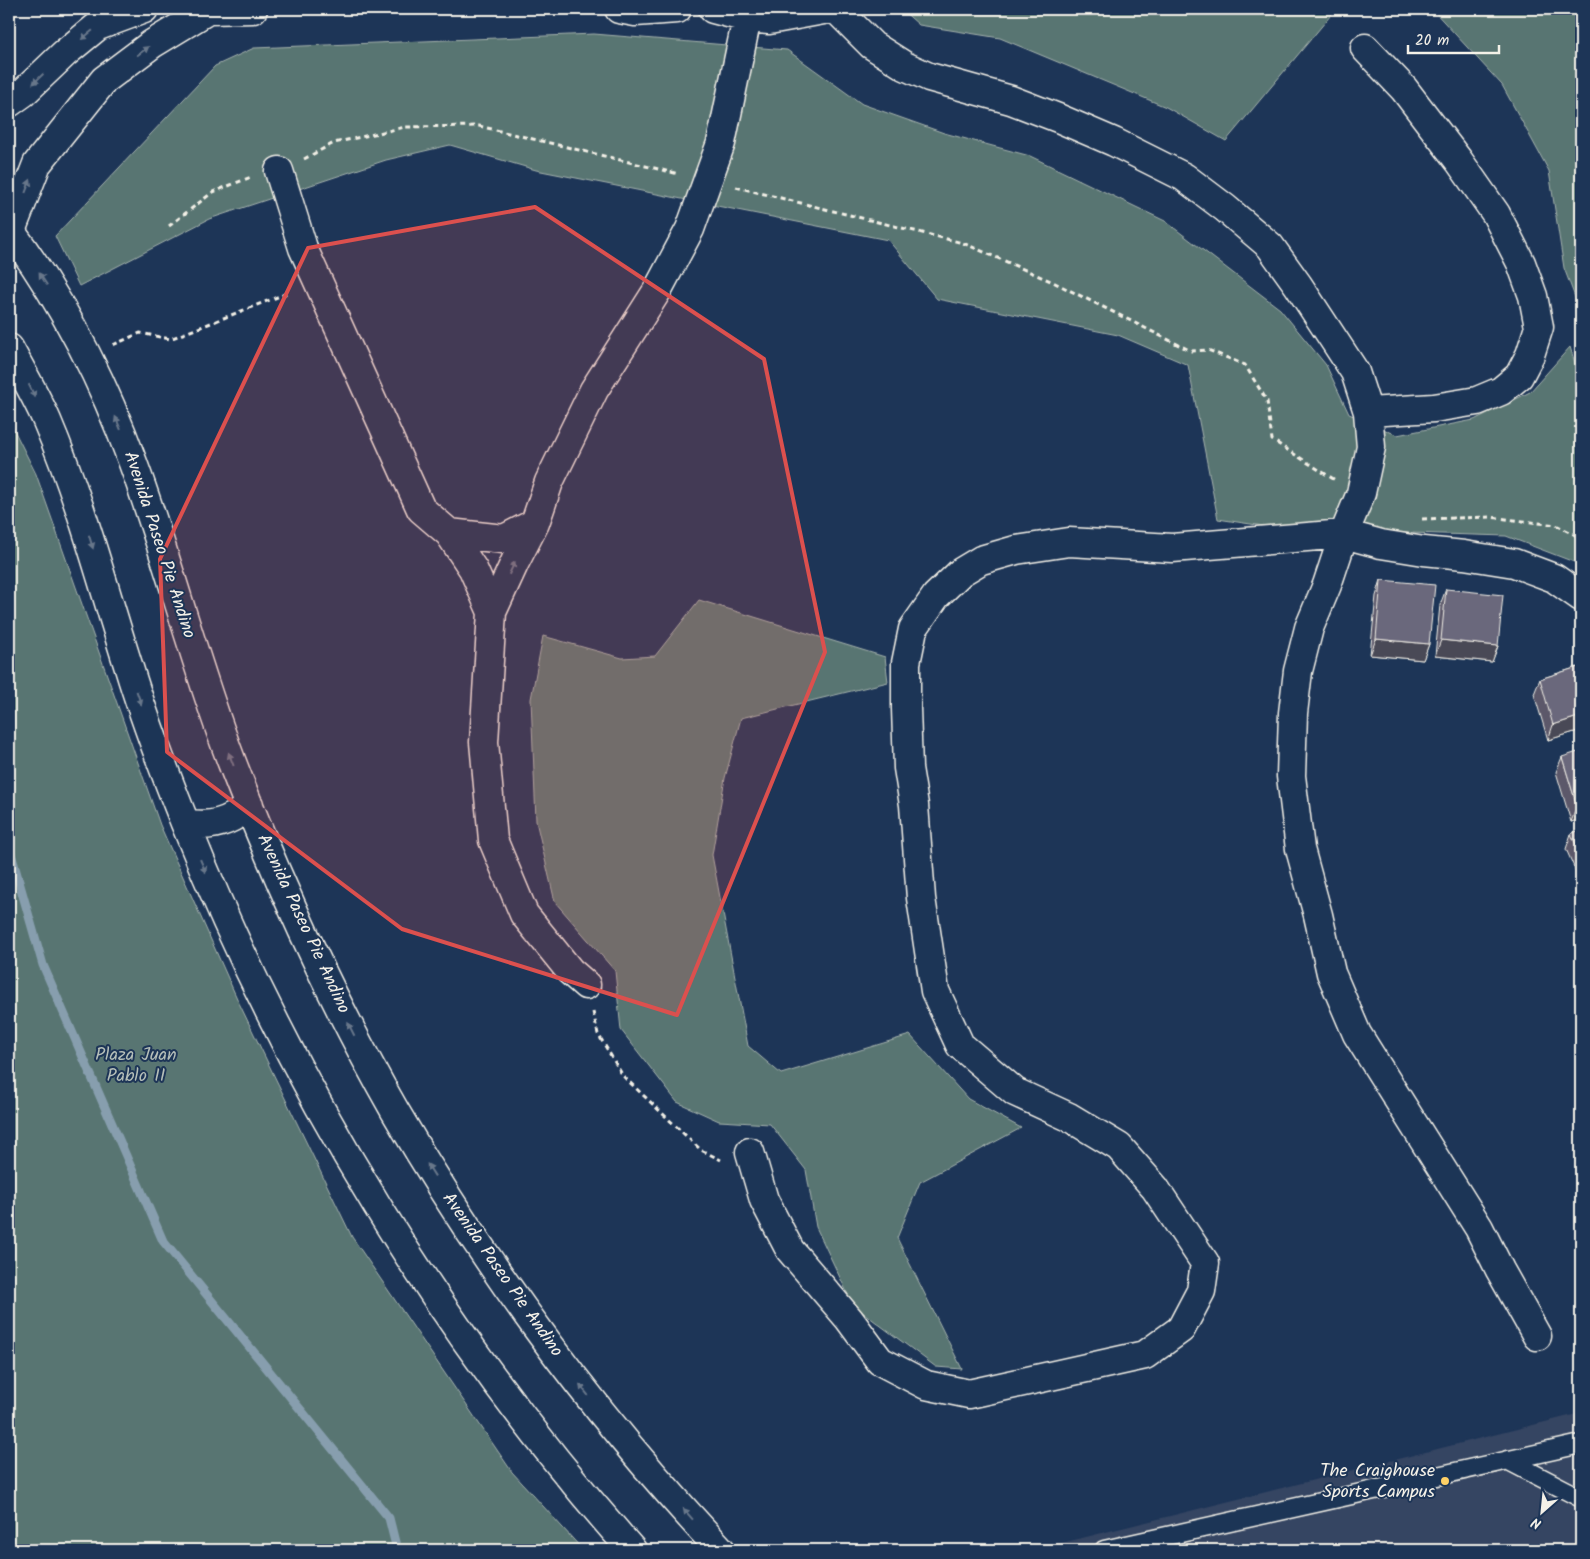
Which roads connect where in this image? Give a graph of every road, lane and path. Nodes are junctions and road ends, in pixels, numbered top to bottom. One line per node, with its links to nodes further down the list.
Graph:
1 (144, 9): 11 (street, one-way to 11)
2 (202, 9): 3 (street); 15 (street, one-way to 2)
3 (253, 9)
4 (619, 9): 5 (street)
5 (677, 9)
6 (713, 9): 9 (street)
7 (829, 9): 9 (street)
8 (836, 9): 19 (street)
9 (747, 18): 13 (street)
10 (1365, 48): 19 (street)
11 (9, 103)
12 (279, 171): 13 (path); 14 (path); 16 (street)
13 (708, 180): 20 (path); 22 (street)
14 (169, 226)
15 (10, 230): 18 (street, Avenida Paseo Pie Andino, one-way to 15)
16 (318, 281): 18 (path); 23 (street)
17 (9, 348): 29 (street, one-way to 29)
18 (87, 356): 28 (street, Avenida Paseo Pie Andino, one-way to 18)
19 (1368, 412): 20 (street)
20 (1359, 500): 24 (street)
21 (1416, 519): 25 (path)
22 (535, 523): 23 (street); 27 (street, one-way to 22)
23 (449, 533): 27 (street)
24 (1344, 534): 26 (street); 31 (street); 32 (street)
25 (1581, 538)
26 (1581, 597)
27 (492, 612): 30 (street)
28 (249, 805): 29 (street); 37 (street, Avenida Paseo Pie Andino, one-way to 28)
29 (185, 823): 36 (street, one-way to 36)
30 (586, 985): 31 (path)
31 (750, 1152)
32 (1537, 1336)
33 (1581, 1444): 34 (lane)
34 (1507, 1460): 35 (lane); 38 (lane)
35 (1581, 1498)
36 (632, 1550)
37 (721, 1550)
38 (1104, 1550)

